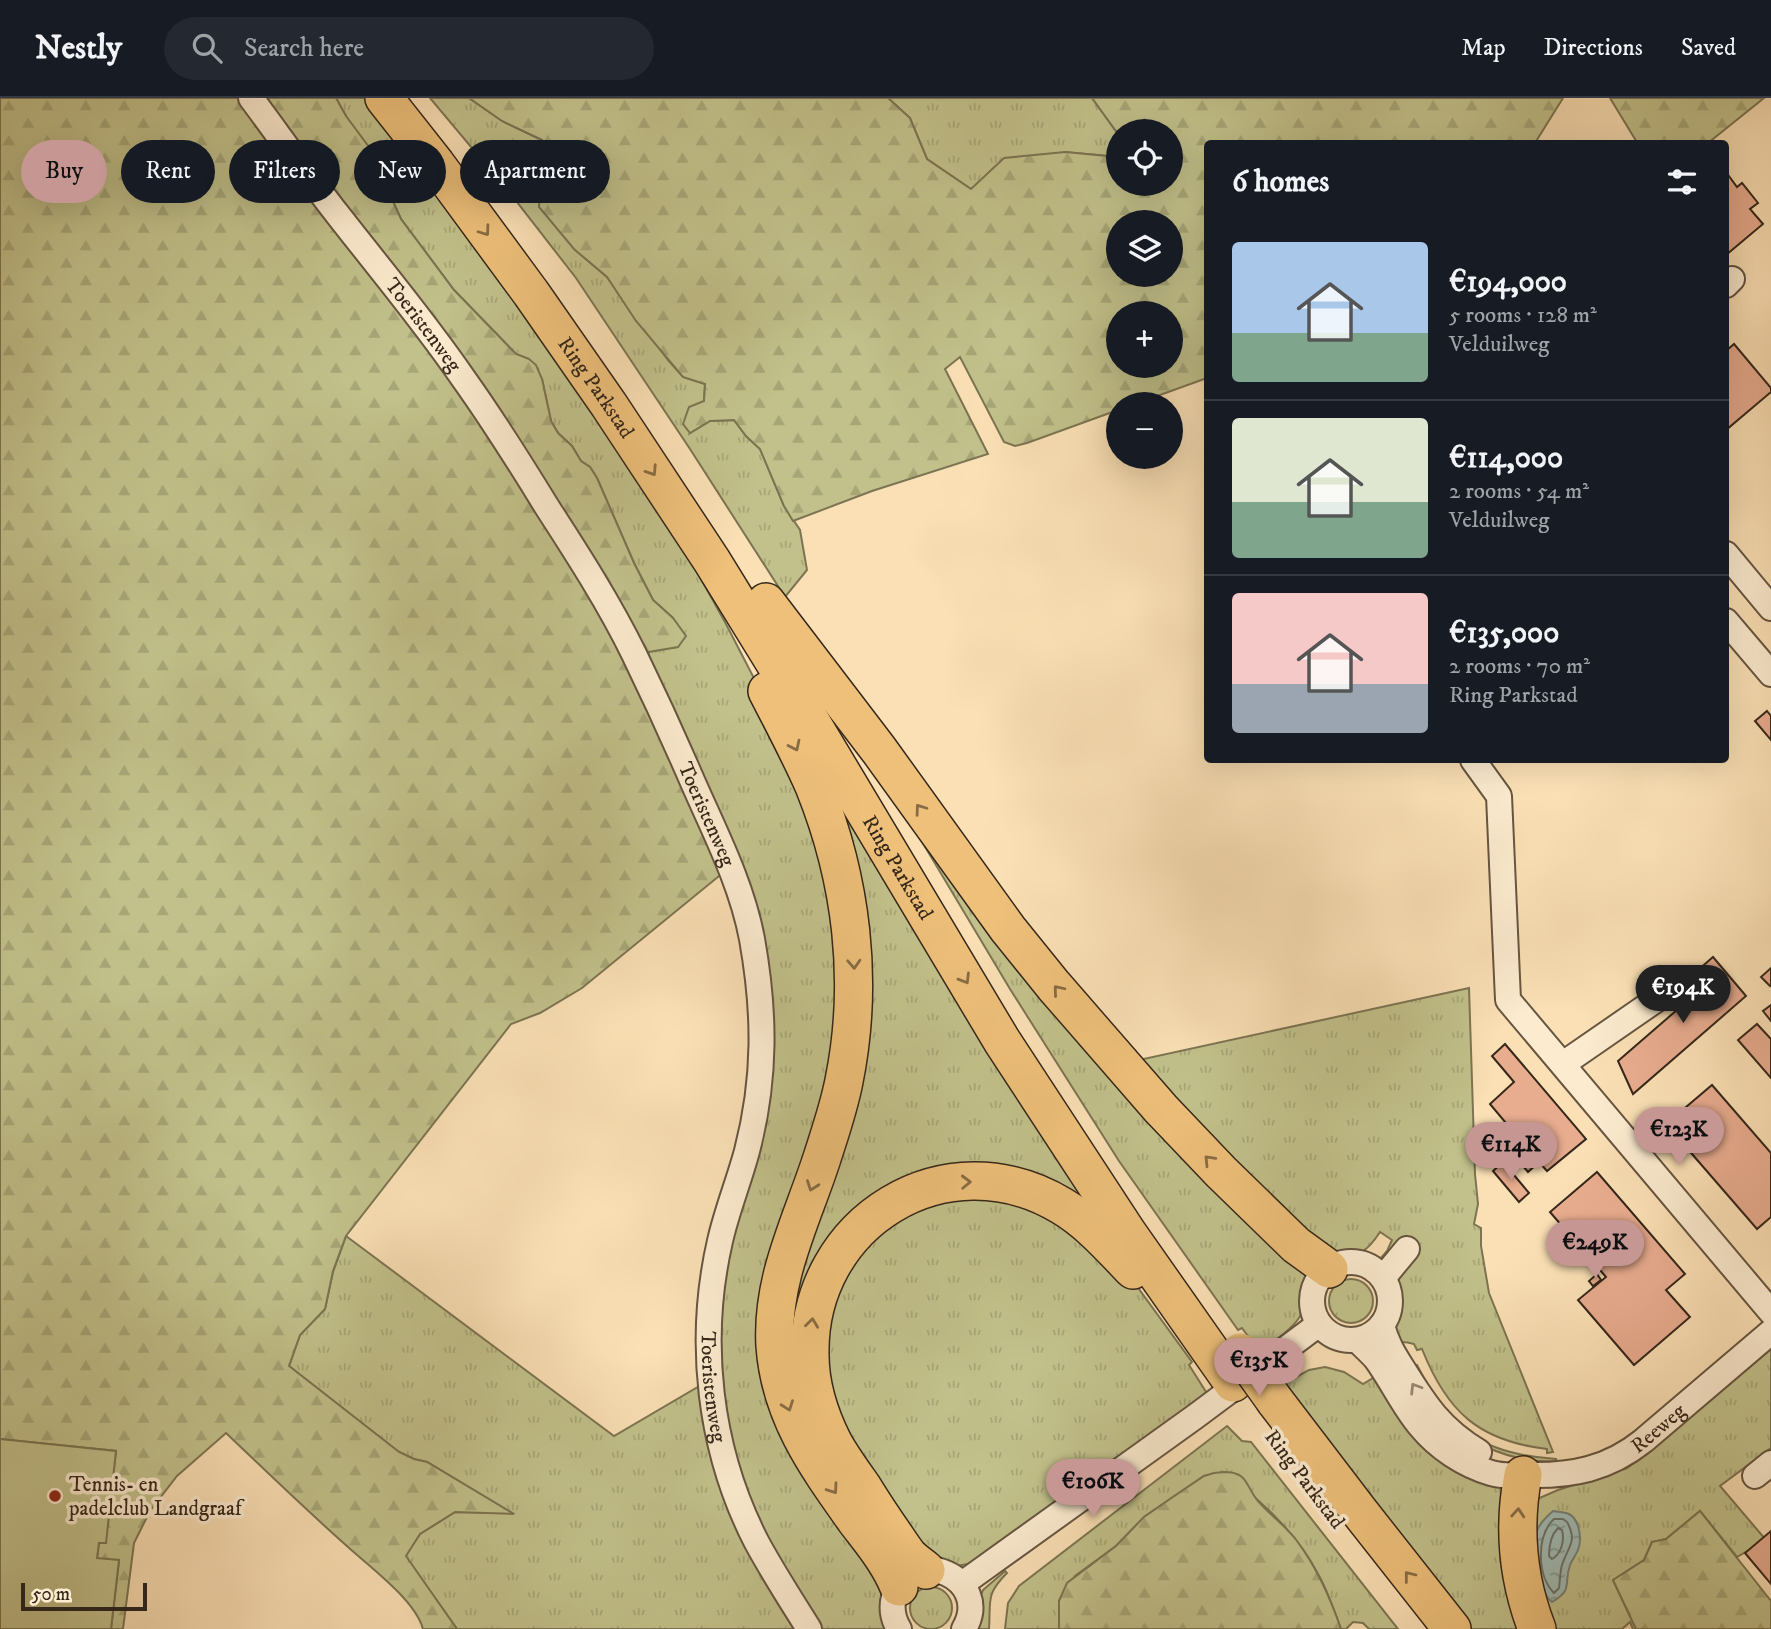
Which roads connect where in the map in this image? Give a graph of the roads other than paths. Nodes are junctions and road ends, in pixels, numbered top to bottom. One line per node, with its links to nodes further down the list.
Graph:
1 (251, 98): 26 (street, Toeristenweg)
2 (384, 98): 5 (highway, Ring Parkstad, one-way to 5)
3 (415, 98): 6 (highway, Ring Parkstad)
4 (1729, 558): 7 (street)
5 (712, 561): 21 (highway, Ring Parkstad, one-way to 21); 24 (highway, one-way to 24)
6 (766, 602): 14 (highway, one-way to 6); 21 (highway, Ring Parkstad)
7 (1771, 608)
8 (1729, 625): 9 (street)
9 (1771, 674)
10 (1475, 763): 12 (street)
11 (1676, 986): 12 (street)
12 (1558, 1058): 16 (street)
13 (1407, 1249): 15 (street)
14 (1329, 1269): 15 (street); 17 (street)
15 (1383, 1278): 18 (street)
16 (1771, 1312)
17 (1319, 1324): 20 (street); 25 (street)
18 (1382, 1325): 20 (street); 23 (street, Reeweg, one-way to 18)
19 (1771, 1332): 23 (street, Reeweg)
20 (1357, 1340): 23 (street, Reeweg)
21 (1231, 1359): 22 (highway, Ring Parkstad, bridge); 24 (highway, one-way to 21)
22 (1266, 1408): 29 (highway, Ring Parkstad); 30 (highway, Ring Parkstad, one-way to 22)
23 (1523, 1475): 31 (highway, one-way to 23)
24 (912, 1578): 25 (street); 27 (street)
25 (962, 1584): 28 (street)
26 (809, 1629)
27 (898, 1629)
28 (964, 1629)
29 (1421, 1629)
30 (1452, 1629)
31 (1537, 1629)

